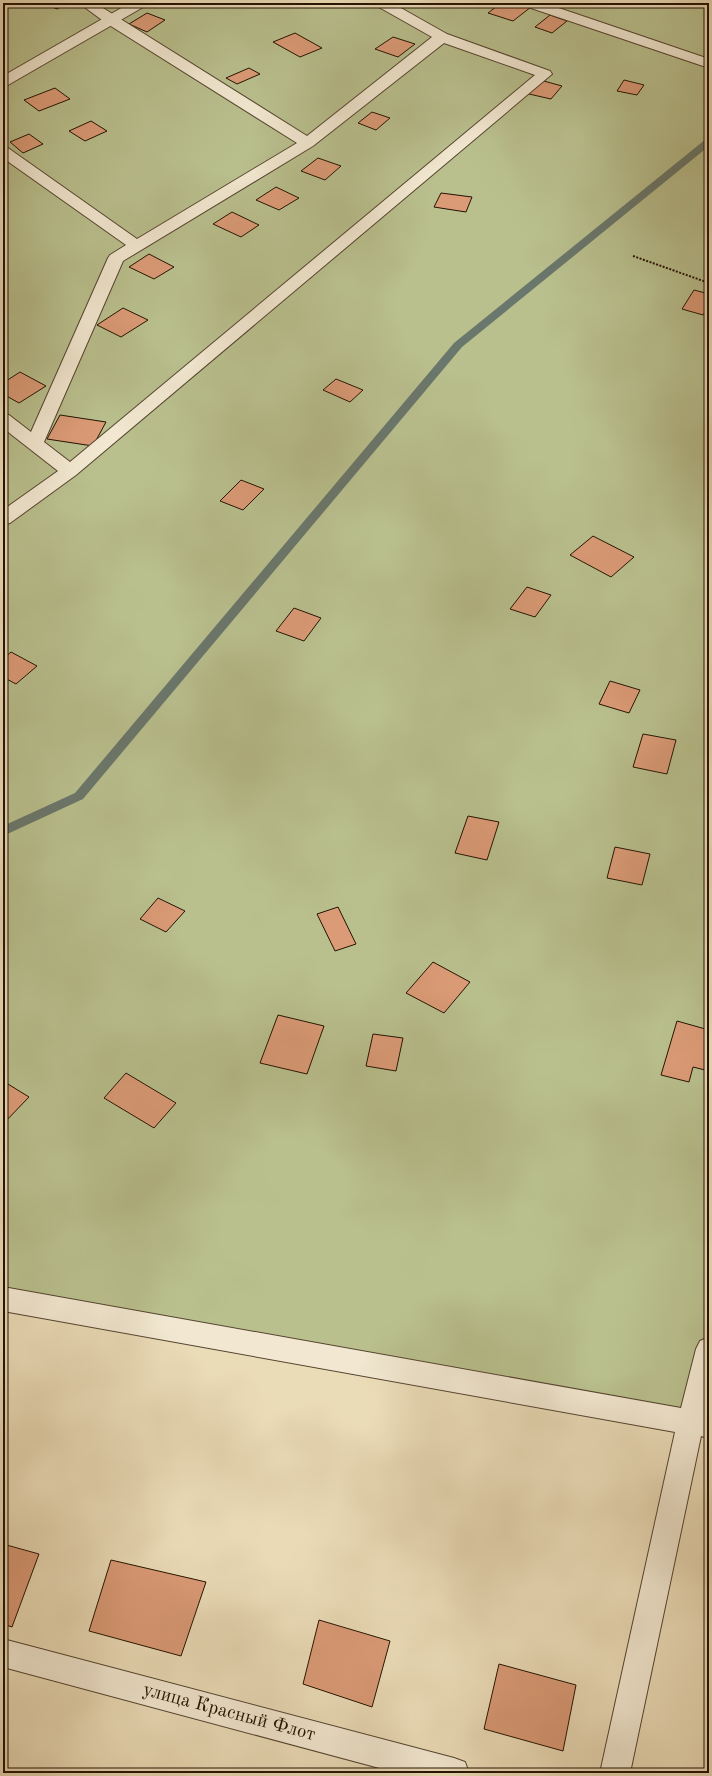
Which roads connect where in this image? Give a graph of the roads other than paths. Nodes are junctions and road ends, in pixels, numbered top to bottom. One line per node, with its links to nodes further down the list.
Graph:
1 (86, 3): 5 (street)
2 (140, 3): 5 (street)
3 (382, 3): 6 (street)
4 (530, 3): 7 (street)
5 (111, 20): 8 (street); 9 (street)
6 (442, 37): 9 (street); 14 (street)
7 (709, 64)
8 (3, 82)
9 (308, 143): 11 (street)
10 (3, 151): 11 (street)
11 (137, 246): 13 (street)
12 (3, 419): 13 (street)
13 (34, 444): 14 (street)
14 (70, 471): 15 (street)
15 (3, 519)
16 (3, 1299): 18 (street)
17 (709, 1349): 18 (street)
18 (700, 1423): 21 (street)
19 (3, 1653): 20 (street, улица Красный Флот)
20 (454, 1773)
21 (615, 1773)

